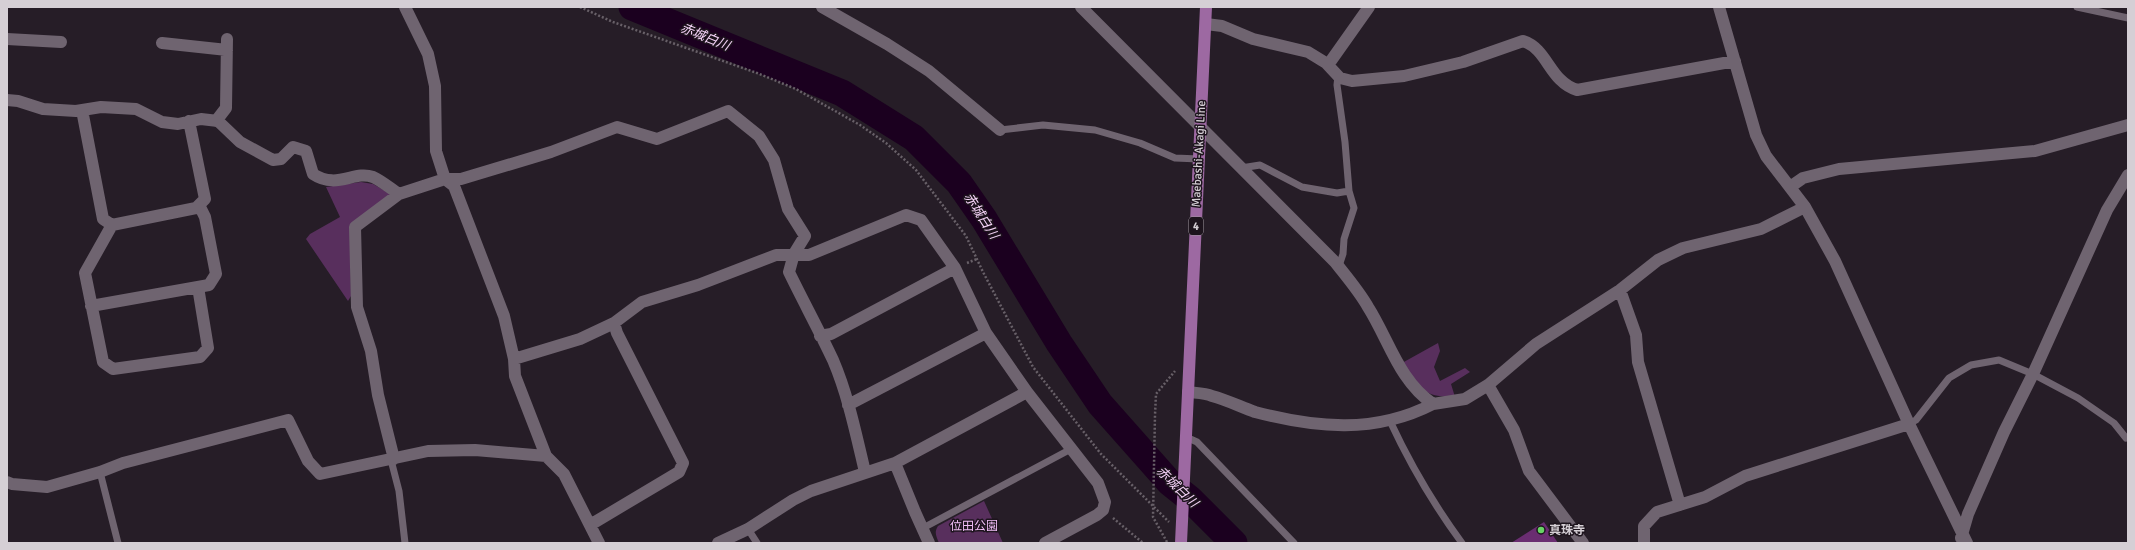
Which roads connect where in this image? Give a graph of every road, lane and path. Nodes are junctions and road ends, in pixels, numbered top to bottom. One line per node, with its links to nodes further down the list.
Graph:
1 (405, 7): 26 (street)
2 (822, 7): 22 (street)
3 (1081, 7): 21 (street)
4 (1206, 7): 9 (main road, Maebashi-Akagi Line / 4)
5 (1369, 7): 14 (street)
6 (1719, 7): 13 (street)
7 (2077, 7): 8 (lane)
8 (2128, 18)
9 (1206, 24): 14 (street); 21 (main road, Maebashi-Akagi Line / 4)
10 (7, 39): 11 (street)
11 (61, 42)
12 (162, 43): 18 (street)
13 (1735, 61): 15 (street); 27 (street)
14 (1328, 65): 15 (street)
15 (1338, 76): 28 (lane)
16 (7, 100): 17 (street)
17 (82, 110): 19 (street); 32 (street)
18 (216, 120): 19 (street); 29 (street)
19 (189, 122): 30 (street)
20 (2128, 125): 27 (street)
21 (1200, 127): 23 (main road, Maebashi-Akagi Line / 4); 24 (street)
22 (1000, 130): 23 (lane)
23 (1199, 159): 47 (main road, Maebashi-Akagi Line / 4)
24 (1241, 168): 28 (lane); 34 (street)
25 (2128, 175): 44 (street)
26 (445, 179): 29 (street); 33 (street); 42 (street)
27 (1790, 187): 31 (street)
28 (1349, 191): 34 (lane)
29 (399, 194): 56 (street)
30 (199, 205): 32 (street); 36 (street)
31 (1806, 207): 37 (street); 51 (street)
32 (112, 225): 38 (street)
33 (794, 254): 35 (street); 39 (street); 41 (street)
34 (1339, 266): 48 (street)
35 (955, 268): 40 (street); 41 (street)
36 (198, 287): 38 (street); 38 (street)
37 (1620, 290): 45 (street); 61 (street)
38 (92, 306)
39 (614, 323): 42 (street); 63 (street)
40 (986, 333): 46 (street); 49 (street)
41 (820, 336): 49 (street)
42 (514, 359): 55 (street)
43 (1175, 371): 67 (path)
44 (2034, 374): 51 (lane); 52 (lane); 66 (street)
45 (1488, 385): 48 (street); 79 (street)
46 (1027, 392): 54 (street); 57 (street)
47 (1188, 392): 50 (street); 53 (main road, Maebashi-Akagi Line / 4)
48 (1433, 404): 50 (street)
49 (848, 405): 59 (street)
50 (1390, 421): 78 (lane)
51 (1909, 424): 61 (street); 66 (street)
52 (2126, 438)
53 (1186, 441): 76 (main road, 4); 77 (lane)
54 (1071, 449): 62 (street); 64 (lane)
55 (546, 456): 56 (street); 63 (street)
56 (393, 460): 58 (street); 69 (lane)
57 (895, 463): 59 (street); 64 (street)
58 (100, 472): 60 (street); 68 (lane)
59 (865, 472): 65 (street)
60 (7, 482)
61 (1680, 505): 80 (street)
62 (1103, 510): 74 (street); 75 (path)
63 (590, 526): 70 (street)
64 (923, 528): 73 (street)
65 (748, 529): 71 (street); 72 (lane)
66 (1963, 541)
67 (1167, 542)
68 (118, 543)
69 (405, 543)
70 (599, 543)
71 (718, 543)
72 (757, 543)
73 (930, 543)
74 (1045, 543)
75 (1143, 543)
76 (1181, 543)
77 (1294, 543)
78 (1462, 543)
79 (1583, 543)
80 (1644, 543)

